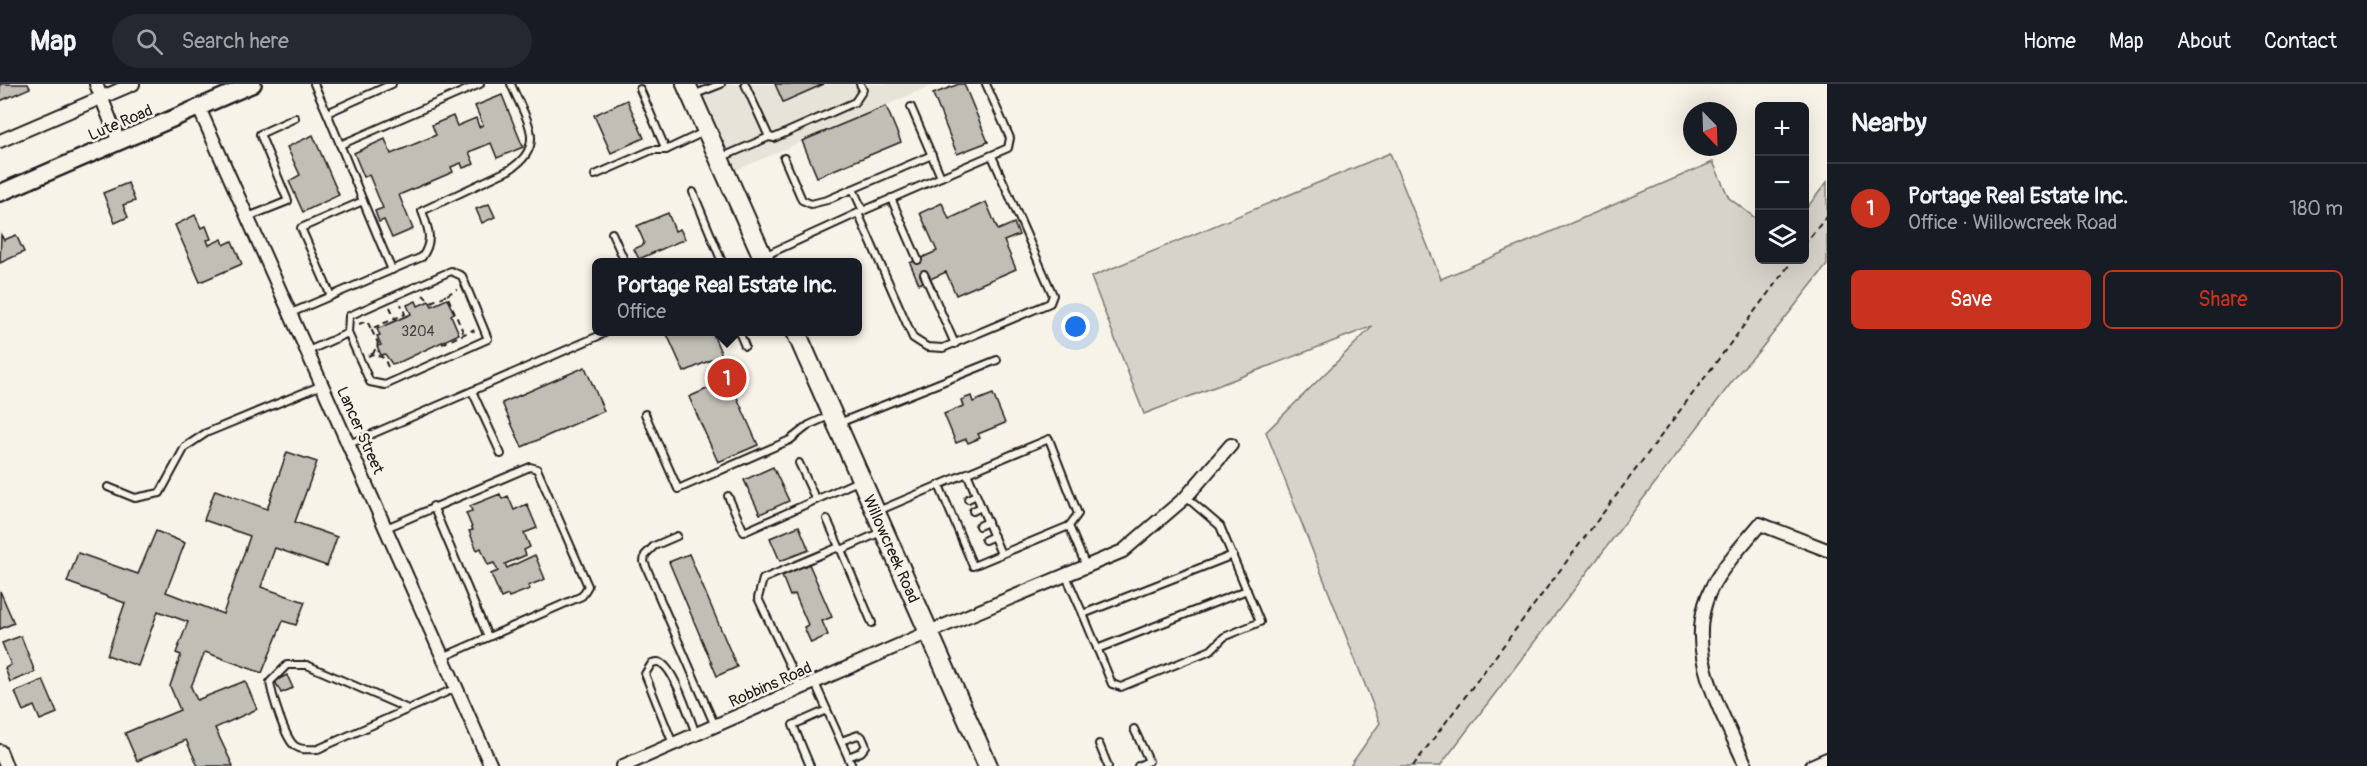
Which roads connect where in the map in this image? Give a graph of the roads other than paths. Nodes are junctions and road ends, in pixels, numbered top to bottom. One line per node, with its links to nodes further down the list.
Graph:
1 (96, 84): 14 (street)
2 (133, 84): 14 (street)
3 (254, 84): 16 (street, Lute Road)
4 (314, 84): 17 (lane)
5 (392, 84): 17 (lane)
6 (480, 84): 23 (lane)
7 (511, 84): 44 (lane)
8 (721, 84): 13 (lane)
9 (745, 84): 20 (lane)
10 (860, 84): 20 (lane)
11 (986, 84): 26 (lane)
12 (640, 89): 24 (lane)
13 (689, 90): 19 (main road)
14 (102, 97): 21 (street); 22 (street)
15 (911, 107): 25 (lane)
16 (199, 108): 22 (street, Lute Road); 37 (street, Lancer Street)
17 (327, 113): 23 (lane)
18 (295, 118): 37 (lane)
19 (707, 131): 24 (lane); 28 (main road)
20 (769, 137): 28 (lane)
21 (0, 141)
22 (119, 142): 33 (street, Lute Road)
23 (340, 145): 35 (lane)
24 (666, 150): 29 (lane)
25 (932, 155): 30 (lane); 31 (lane)
26 (992, 156): 30 (lane); 52 (lane)
27 (784, 158): 31 (lane)
28 (719, 159): 41 (main road)
29 (595, 175)
30 (941, 177): 34 (lane)
31 (853, 189): 36 (lane)
32 (693, 192): 40 (lane)
33 (0, 193)
34 (891, 198): 36 (lane); 43 (lane)
35 (363, 201): 44 (lane); 46 (lane)
36 (860, 212): 42 (lane); 52 (lane)
37 (248, 217): 47 (street, Lancer Street)
38 (612, 232): 39 (lane)
39 (623, 258)
40 (721, 258)
41 (759, 258)
42 (766, 258)
43 (918, 260)
44 (392, 270): 46 (lane)
45 (924, 274): 52 (lane)
46 (331, 296): 47 (lane)
47 (291, 313): 54 (street, Lancer Street)
48 (348, 333): 48 (lane); 54 (lane)
49 (598, 336): 57 (lane)
50 (741, 336): 53 (lane)
51 (798, 336): 59 (main road, Willowcreek Road)
52 (955, 344)
53 (745, 346)
54 (308, 351): 56 (street, Lancer Street)
55 (997, 360): 59 (lane)
56 (323, 385): 60 (street, Lancer Street); 67 (lane)
57 (472, 391): 60 (lane); 62 (lane)
58 (645, 414): 59 (lane)
59 (835, 419): 65 (main road, Willowcreek Road)
60 (349, 444): 81 (street, Lancer Street)
61 (1231, 445): 70 (street, Robbins Road)
62 (501, 454)
63 (799, 463): 72 (lane)
64 (967, 473): 66 (lane); 68 (lane); 80 (lane)
65 (861, 479): 72 (lane); 76 (main road, Willowcreek Road)
66 (939, 485): 76 (lane); 88 (lane)
67 (108, 487)
68 (976, 495): 71 (lane); 74 (lane)
69 (728, 496): 72 (lane)
70 (1186, 496): 89 (lane); 90 (street, Robbins Road)
71 (968, 499)
72 (816, 500)
73 (433, 506): 81 (lane); 96 (lane); 96 (lane)
74 (981, 507): 75 (lane); 78 (lane)
75 (973, 511)
76 (876, 512): 82 (main road, Willowcreek Road)
77 (827, 519): 86 (lane)
78 (988, 522): 79 (lane); 84 (lane)
79 (979, 526)
80 (1069, 526): 88 (lane); 90 (lane)
81 (386, 528): 98 (street, Lancer Street)
82 (884, 530): 86 (lane); 95 (main road, Willowcreek Road)
83 (677, 536): 104 (lane)
84 (993, 536): 85 (lane); 88 (lane)
85 (985, 540)
86 (840, 548): 94 (lane); 101 (lane)
87 (1827, 550): 121 (street)
88 (1001, 554)
89 (1233, 555): 92 (lane); 93 (lane)
90 (1087, 567): 91 (street, Robbins Road)
91 (1066, 576): 93 (lane); 95 (street, Robbins Road)
92 (1247, 590): 97 (lane); 97 (lane)
93 (1083, 614): 97 (lane)
94 (872, 623)
95 (929, 632): 99 (street, Robbins Road); 118 (main road, Willowcreek Road)
96 (488, 637): 98 (lane)
97 (1097, 649)
98 (442, 657): 100 (street, Lancer Street)
99 (814, 682): 101 (street, Robbins Road); 103 (lane)
100 (456, 687): 102 (lane); 114 (street, Lancer Street)
101 (800, 688): 104 (street, Robbins Road)
102 (408, 709): 102 (lane)
103 (827, 710): 107 (lane); 116 (lane)
104 (715, 726): 106 (street, Robbins Road)
105 (1134, 729): 120 (lane)
106 (696, 734): 108 (street, Robbins Road); 108 (lane)
107 (841, 741): 111 (lane); 111 (lane)
108 (673, 744): 115 (street, Robbins Road)
109 (1099, 744): 119 (lane)
110 (0, 751): 113 (street)
111 (848, 758): 117 (lane)
112 (1827, 759): 122 (street)
113 (6, 766)
114 (490, 766)
115 (623, 766)
116 (810, 766)
117 (852, 766)
118 (988, 766)
119 (1108, 766)
120 (1138, 766)
121 (1746, 766)
122 (1811, 766)

